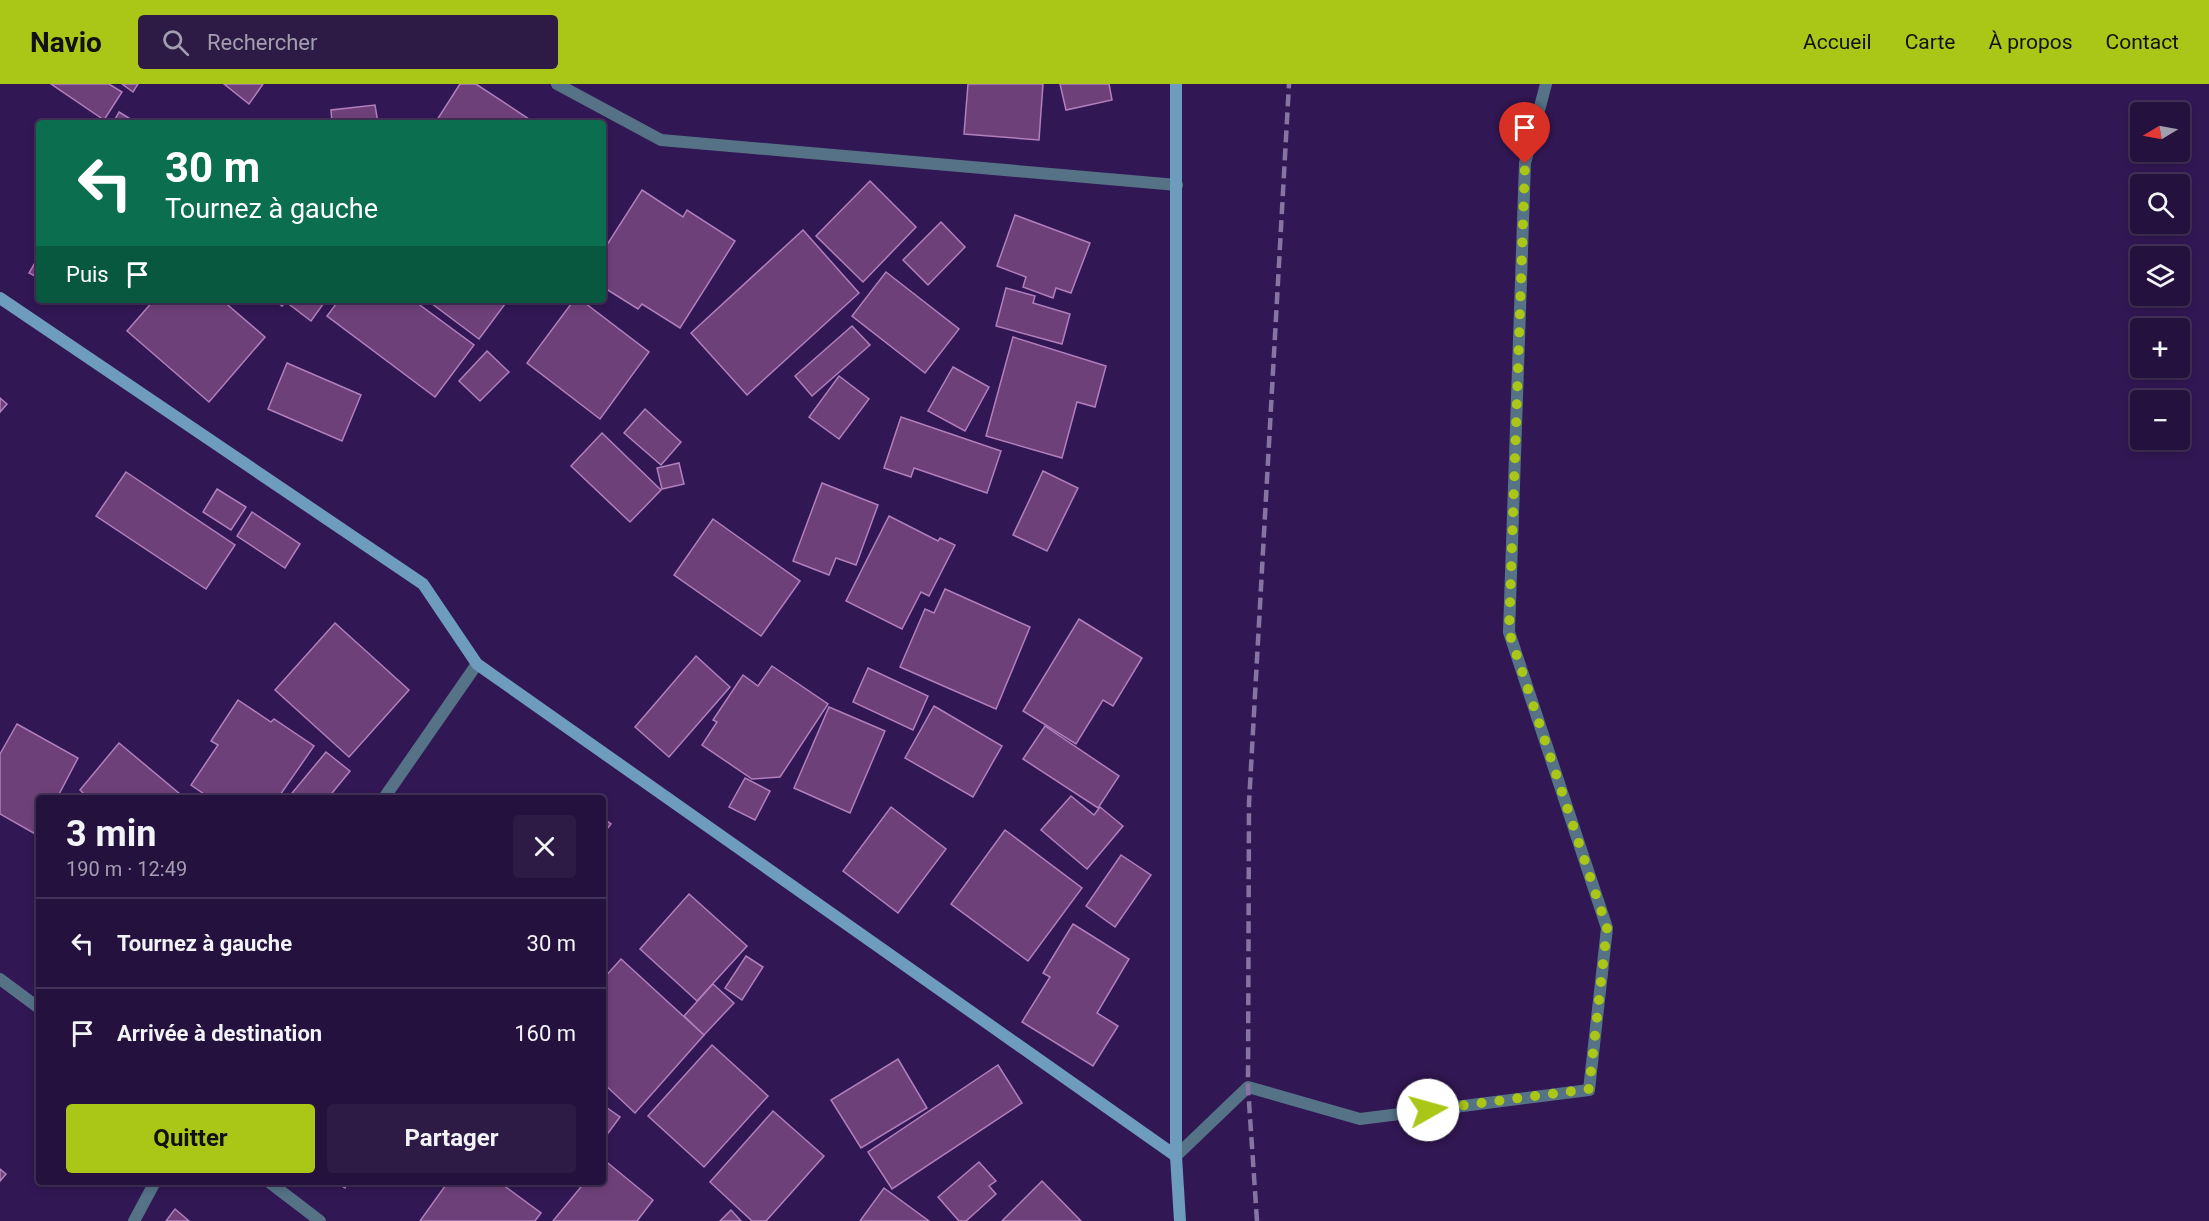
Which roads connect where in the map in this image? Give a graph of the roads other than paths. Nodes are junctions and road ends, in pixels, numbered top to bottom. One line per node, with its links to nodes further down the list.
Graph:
1 (557, 84): 4 (street)
2 (1176, 84): 4 (street)
3 (1546, 84): 10 (street)
4 (1177, 185): 10 (street)
5 (0, 298): 6 (street)
6 (477, 664): 7 (street); 10 (street)
7 (386, 795)
8 (0, 979): 9 (street)
9 (36, 1006)
10 (1176, 1156): 15 (street)
11 (153, 1185): 13 (street)
12 (273, 1185): 14 (street)
13 (134, 1221)
14 (320, 1221)
15 (1180, 1221)

